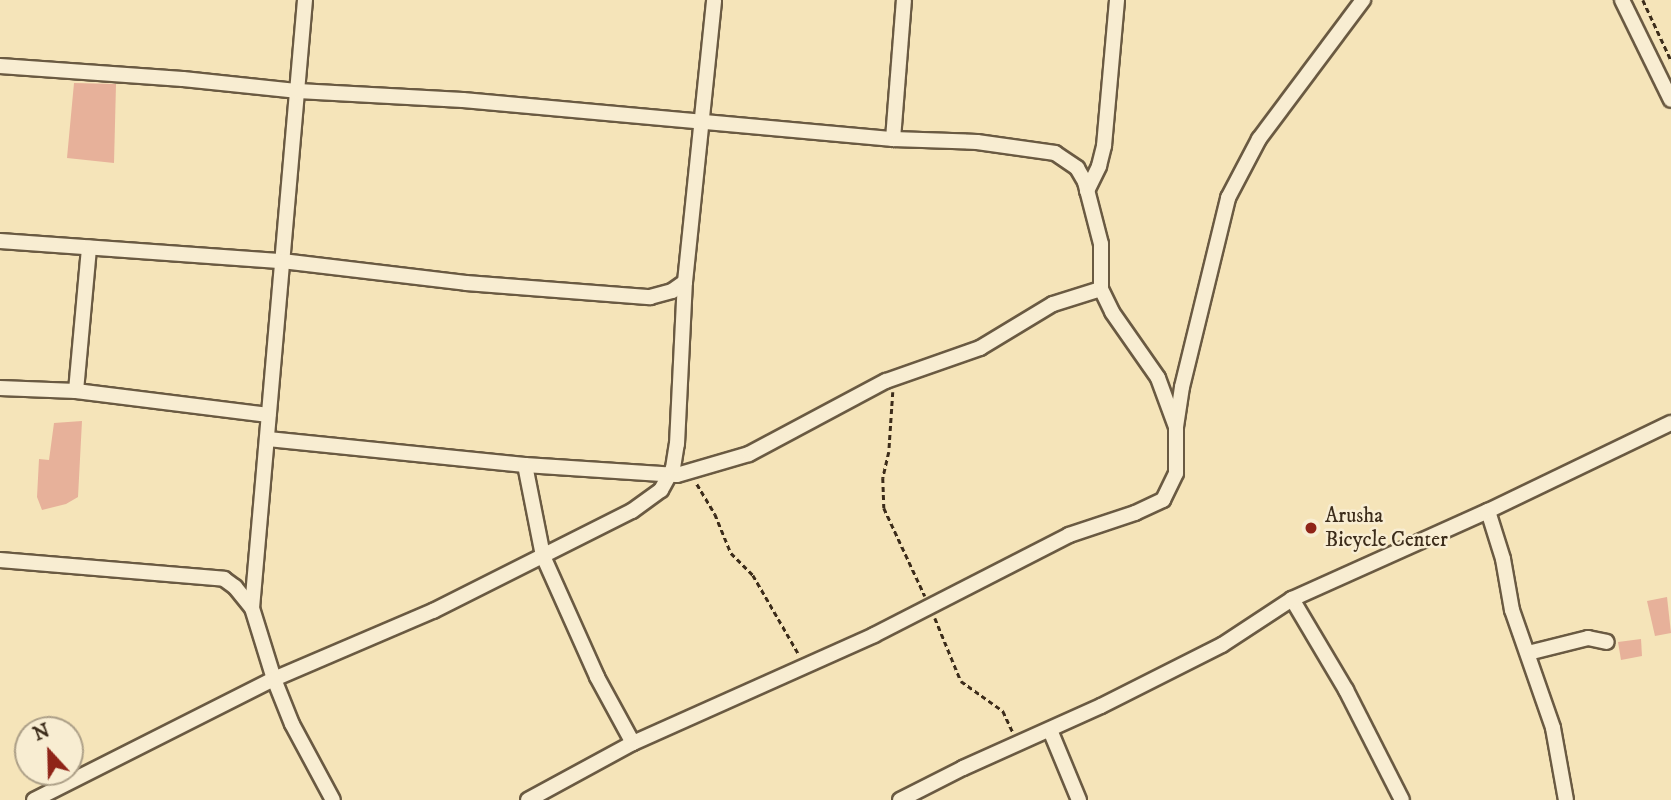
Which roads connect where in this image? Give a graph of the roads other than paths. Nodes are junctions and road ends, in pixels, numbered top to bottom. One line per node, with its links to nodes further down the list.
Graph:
1 (305, 0): 8 (street)
2 (714, 0): 10 (street)
3 (904, 0): 11 (street)
4 (1117, 0): 12 (street)
5 (1363, 0): 22 (street)
6 (1622, 0): 9 (street)
7 (0, 66): 8 (street)
8 (298, 91): 10 (street); 15 (street)
9 (1671, 100)
10 (702, 120): 11 (street); 16 (street)
11 (893, 139): 12 (street)
12 (1087, 191): 17 (street)
13 (0, 241): 14 (street)
14 (89, 248): 15 (street); 19 (street)
15 (282, 261): 16 (street); 20 (street)
16 (685, 282): 25 (street)
17 (1101, 289): 22 (street); 25 (street)
18 (0, 388): 19 (street)
19 (76, 391): 20 (street)
20 (270, 415): 23 (street)
21 (1671, 423): 26 (street)
22 (1176, 426): 35 (street)
23 (268, 439): 24 (street); 30 (street)
24 (525, 465): 25 (street); 27 (street)
25 (670, 476): 27 (street)
26 (1488, 511): 29 (street); 32 (street)
27 (543, 556): 33 (street); 35 (street)
28 (0, 560): 30 (street)
29 (1292, 599): 34 (street); 41 (street)
30 (252, 608): 33 (street)
31 (1607, 642): 32 (street)
32 (1528, 653): 42 (street)
33 (274, 679): 36 (street); 37 (street)
34 (1049, 730): 39 (street); 40 (street)
35 (633, 743): 38 (street)
36 (34, 800)
37 (333, 800)
38 (528, 800)
39 (901, 800)
40 (1079, 800)
41 (1402, 800)
42 (1566, 800)

